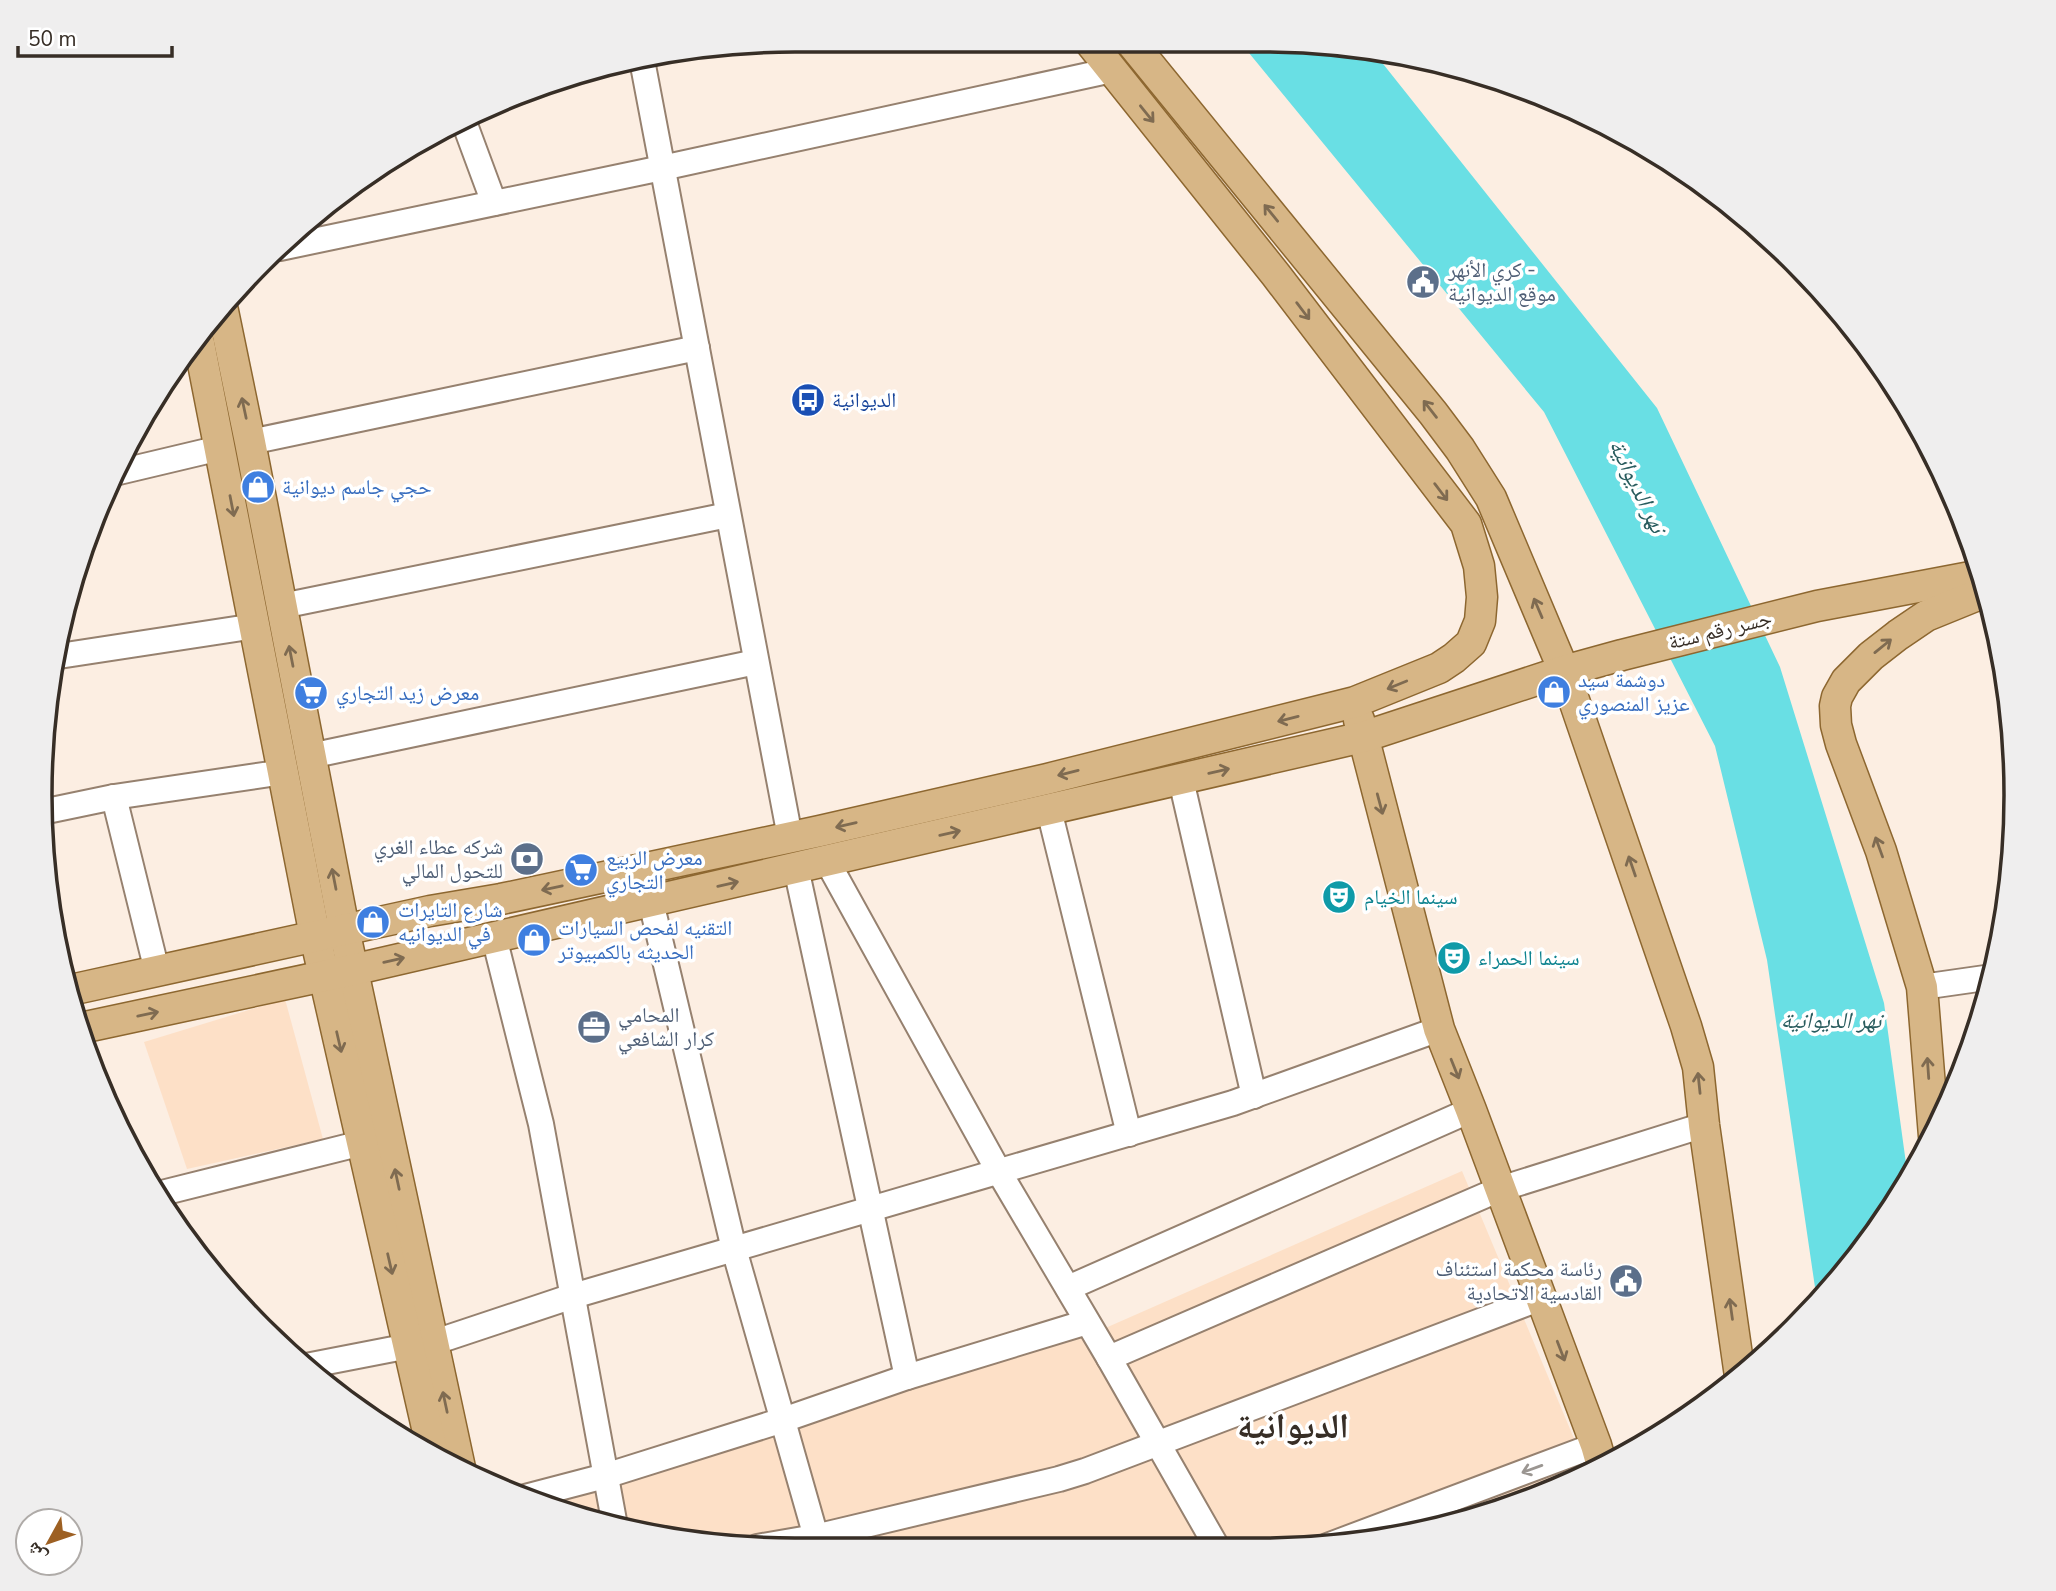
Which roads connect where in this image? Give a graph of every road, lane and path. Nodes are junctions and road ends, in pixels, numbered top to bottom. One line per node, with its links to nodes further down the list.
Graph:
1 (1098, 52): 4 (main road)
2 (1139, 52): 9 (main road, one-way to 2)
3 (644, 69): 6 (street)
4 (1112, 70): 6 (street); 10 (main road, one-way to 10)
5 (467, 129): 7 (street)
6 (662, 168): 7 (street); 12 (street)
7 (494, 203): 8 (street)
8 (299, 243)
9 (1304, 253): 10 (main road); 26 (main road, one-way to 9)
10 (1276, 275): 27 (main road, one-way to 27)
11 (225, 320): 14 (main road, one-way to 11)
12 (697, 348): 14 (street); 17 (street)
13 (201, 351): 15 (main road)
14 (250, 442): 22 (main road)
15 (220, 449): 16 (street); 23 (main road, one-way to 23)
16 (128, 470)
17 (728, 515): 22 (street); 25 (street)
18 (1968, 569): 20 (main road)
19 (1970, 577): 20 (main road)
20 (1907, 588): 26 (main road, جسر رقم ستة)
21 (1976, 596): 44 (main road, one-way to 21)
22 (282, 607): 29 (main road, one-way to 22)
23 (255, 626): 24 (street); 30 (main road)
24 (66, 655)
25 (756, 662): 29 (street); 35 (street)
26 (1564, 671): 28 (main road, جسر رقم ستة); 51 (main road, one-way to 26)
27 (1355, 702): 28 (main road); 35 (main road, one-way to 35)
28 (1363, 737): 31 (main road, جسر رقم ستة, one-way to 28); 47 (main road, one-way to 47)
29 (310, 756): 39 (main road, one-way to 29)
30 (284, 772): 32 (street); 39 (main road)
31 (1181, 780): 34 (main road, جسر رقم ستة); 48 (street)
32 (114, 797): 33 (street); 41 (street)
33 (53, 810)
34 (1049, 810): 36 (main road, جسر رقم ستة, one-way to 34); 52 (street)
35 (790, 837): 39 (main road, one-way to 39)
36 (827, 861): 37 (main road, جسر رقم ستة); 54 (street)
37 (796, 868): 38 (main road, جسر رقم ستة, one-way to 37); 57 (street)
38 (651, 902): 40 (main road, جسر رقم ستة); 58 (street)
39 (330, 933): 41 (main road); 42 (main road)
40 (494, 937): 42 (main road, جسر رقم ستة, one-way to 40); 60 (street)
41 (157, 971): 45 (main road)
42 (338, 973): 46 (main road, جسر رقم ستة, one-way to 42); 53 (main road, one-way to 53); 63 (main road, one-way to 42)
43 (1980, 979): 44 (street)
44 (1922, 987): 50 (main road, one-way to 44)
45 (78, 988)
46 (90, 1026)
47 (1439, 1029): 48 (street); 49 (main road, one-way to 49)
48 (1254, 1096): 52 (street)
49 (1471, 1110): 55 (main road); 59 (street)
50 (1932, 1113)
51 (1704, 1125): 55 (street); 65 (main road, one-way to 51)
52 (1129, 1134): 54 (street)
53 (362, 1143): 56 (street); 63 (main road, one-way to 63)
54 (999, 1172): 57 (street); 59 (street)
55 (1500, 1189): 61 (main road); 64 (street)
56 (168, 1192)
57 (871, 1209): 58 (street); 67 (street)
58 (734, 1249): 60 (street); 68 (street)
59 (1068, 1288): 62 (street)
60 (573, 1296): 63 (street); 73 (street)
61 (1541, 1298): 70 (street); 71 (main road, one-way to 71)
62 (1087, 1322): 64 (street); 67 (street)
63 (421, 1344): 66 (street); 69 (main road); 72 (main road, one-way to 63)
64 (1109, 1357): 70 (street)
65 (1739, 1363)
66 (318, 1364)
67 (907, 1377): 68 (street)
68 (783, 1420): 73 (street); 77 (street)
69 (432, 1443)
70 (1159, 1444): 78 (street); 79 (street)
71 (1600, 1455): 76 (street, one-way to 76)
72 (456, 1456)
73 (605, 1476): 74 (street); 75 (street)
74 (540, 1493)
75 (613, 1515)
76 (1381, 1528)
77 (815, 1538)
78 (839, 1538)
79 (1212, 1538)

